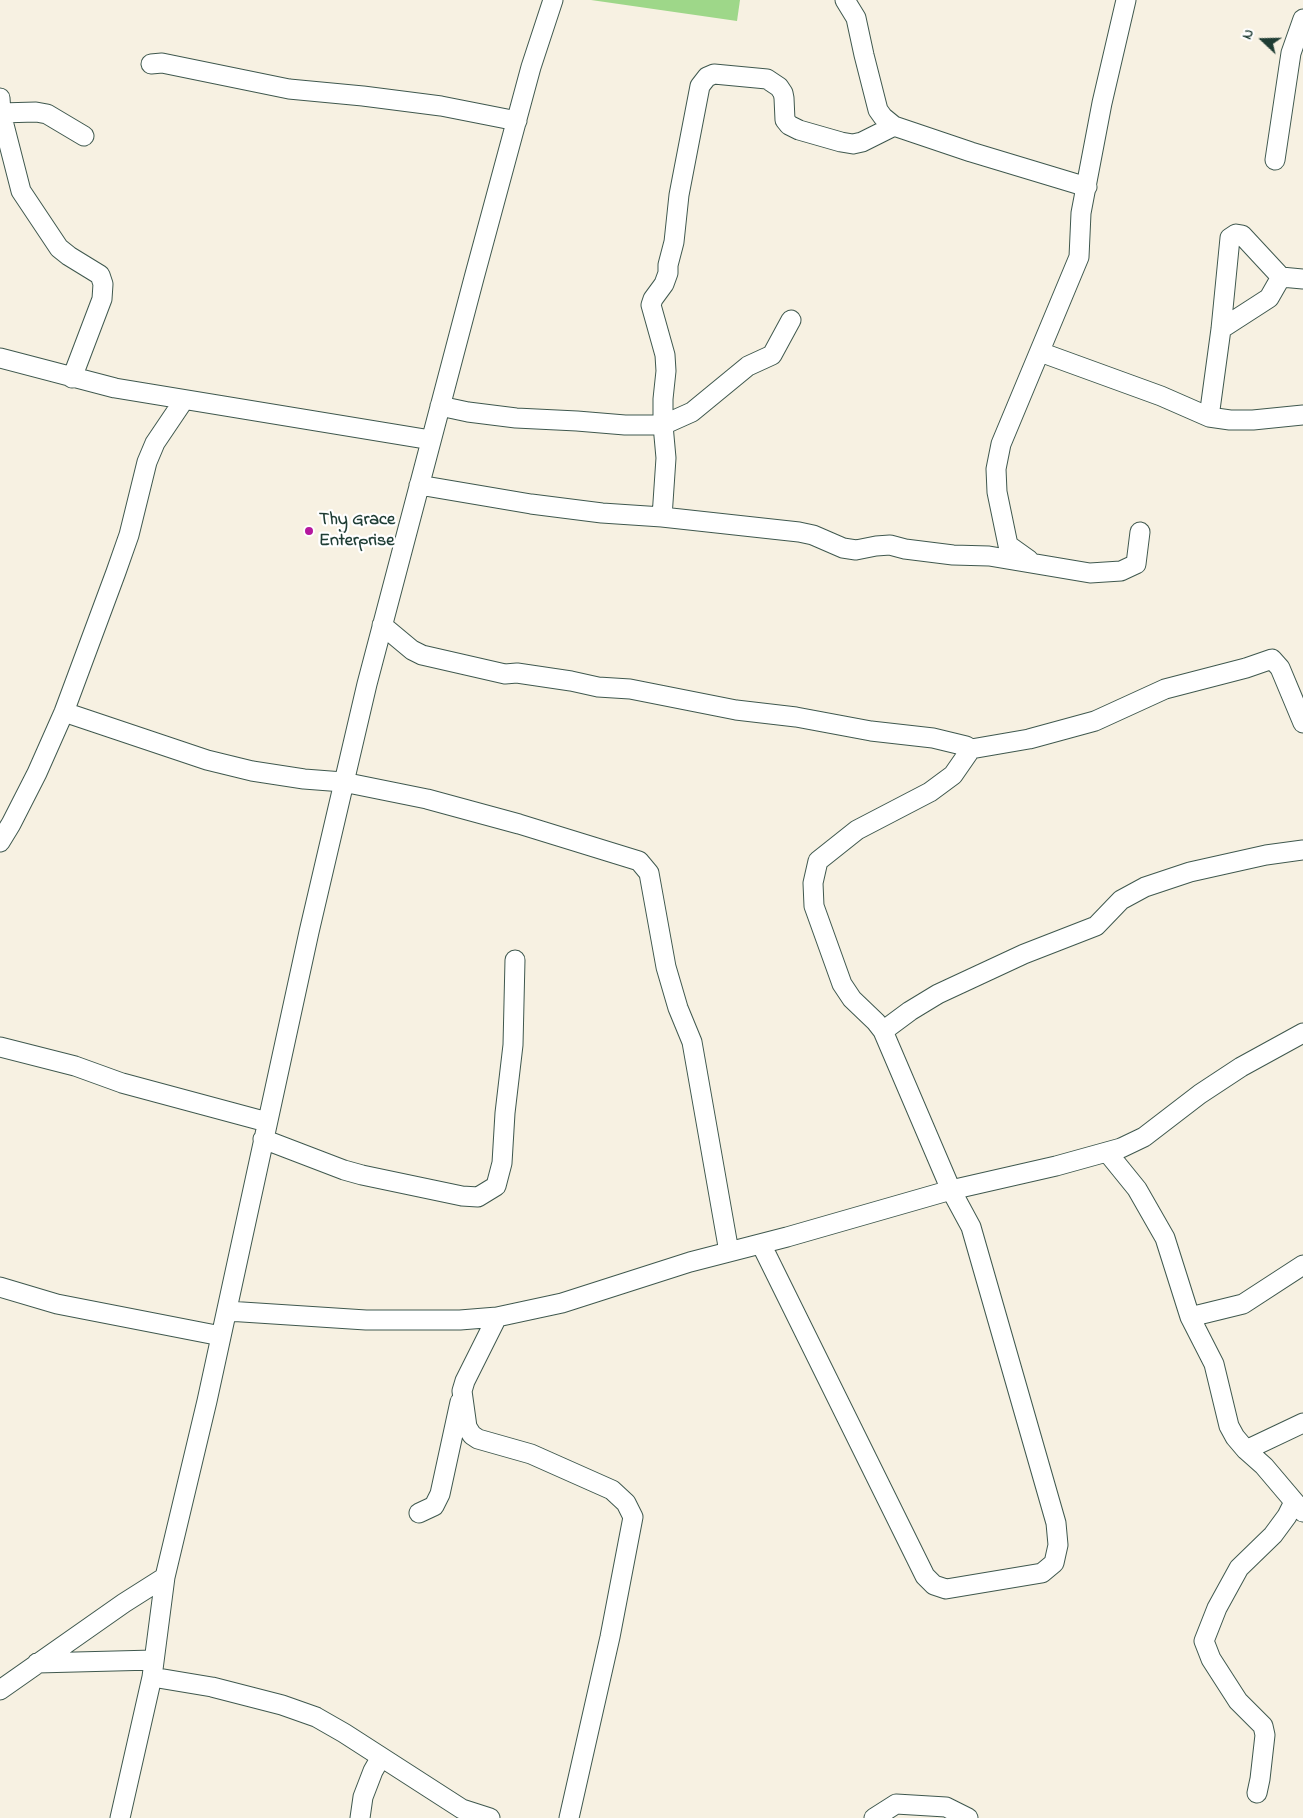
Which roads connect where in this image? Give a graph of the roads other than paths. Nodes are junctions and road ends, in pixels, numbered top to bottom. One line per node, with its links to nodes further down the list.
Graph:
1 (552, 0): 8 (street)
2 (845, 0): 9 (street)
3 (1126, 0): 12 (street)
4 (1303, 18): 11 (street)
5 (151, 64): 8 (street)
6 (0, 98): 7 (street)
7 (0, 113): 10 (street); 19 (street)
8 (517, 121): 21 (street)
9 (894, 126): 12 (street); 24 (street)
10 (84, 136)
11 (1275, 160)
12 (1086, 187): 17 (street)
13 (1281, 277): 14 (street); 16 (street); 16 (street)
14 (1303, 279)
15 (791, 320): 24 (street)
16 (1221, 329): 23 (street)
17 (1040, 352): 23 (street); 29 (street)
18 (0, 358): 19 (street)
19 (72, 378): 20 (street)
20 (184, 400): 25 (street); 31 (street)
21 (440, 406): 24 (street); 25 (street)
22 (1303, 415): 23 (street)
23 (1208, 416)
24 (663, 425): 27 (street)
25 (431, 440): 26 (street)
26 (419, 485): 27 (street); 30 (street)
27 (662, 517): 29 (street)
28 (1140, 532): 29 (street)
29 (1034, 563)
30 (382, 625): 33 (street); 34 (street)
31 (64, 712): 34 (street); 35 (street)
32 (1303, 723): 33 (street)
33 (971, 748): 38 (street)
34 (344, 782): 41 (street); 45 (street)
35 (0, 842)
36 (1303, 850): 38 (street)
37 (515, 960): 41 (street)
38 (883, 1031): 43 (street)
39 (1303, 1033): 42 (street)
40 (0, 1047): 41 (street)
41 (265, 1131): 48 (street)
42 (1107, 1152): 43 (street); 50 (street)
43 (951, 1190): 44 (street); 44 (street)
44 (761, 1244): 45 (street)
45 (729, 1252): 49 (street)
46 (1303, 1264): 50 (street)
47 (0, 1287): 51 (street)
48 (227, 1311): 49 (street); 51 (street)
49 (497, 1316): 52 (street)
50 (1190, 1317): 54 (street)
51 (221, 1336): 57 (street)
52 (462, 1392): 56 (street); 66 (street)
53 (1303, 1423): 54 (street)
54 (1246, 1450): 55 (street)
55 (1298, 1507): 62 (street)
56 (419, 1513)
57 (165, 1577): 58 (street); 59 (street)
58 (37, 1663): 59 (street); 60 (street)
59 (153, 1668): 61 (street); 63 (street)
60 (0, 1690)
61 (381, 1757): 64 (street); 65 (street)
62 (1257, 1793)
63 (120, 1818)
64 (360, 1818)
65 (490, 1818)
66 (569, 1818)
67 (874, 1818): 68 (street)
68 (968, 1818)

